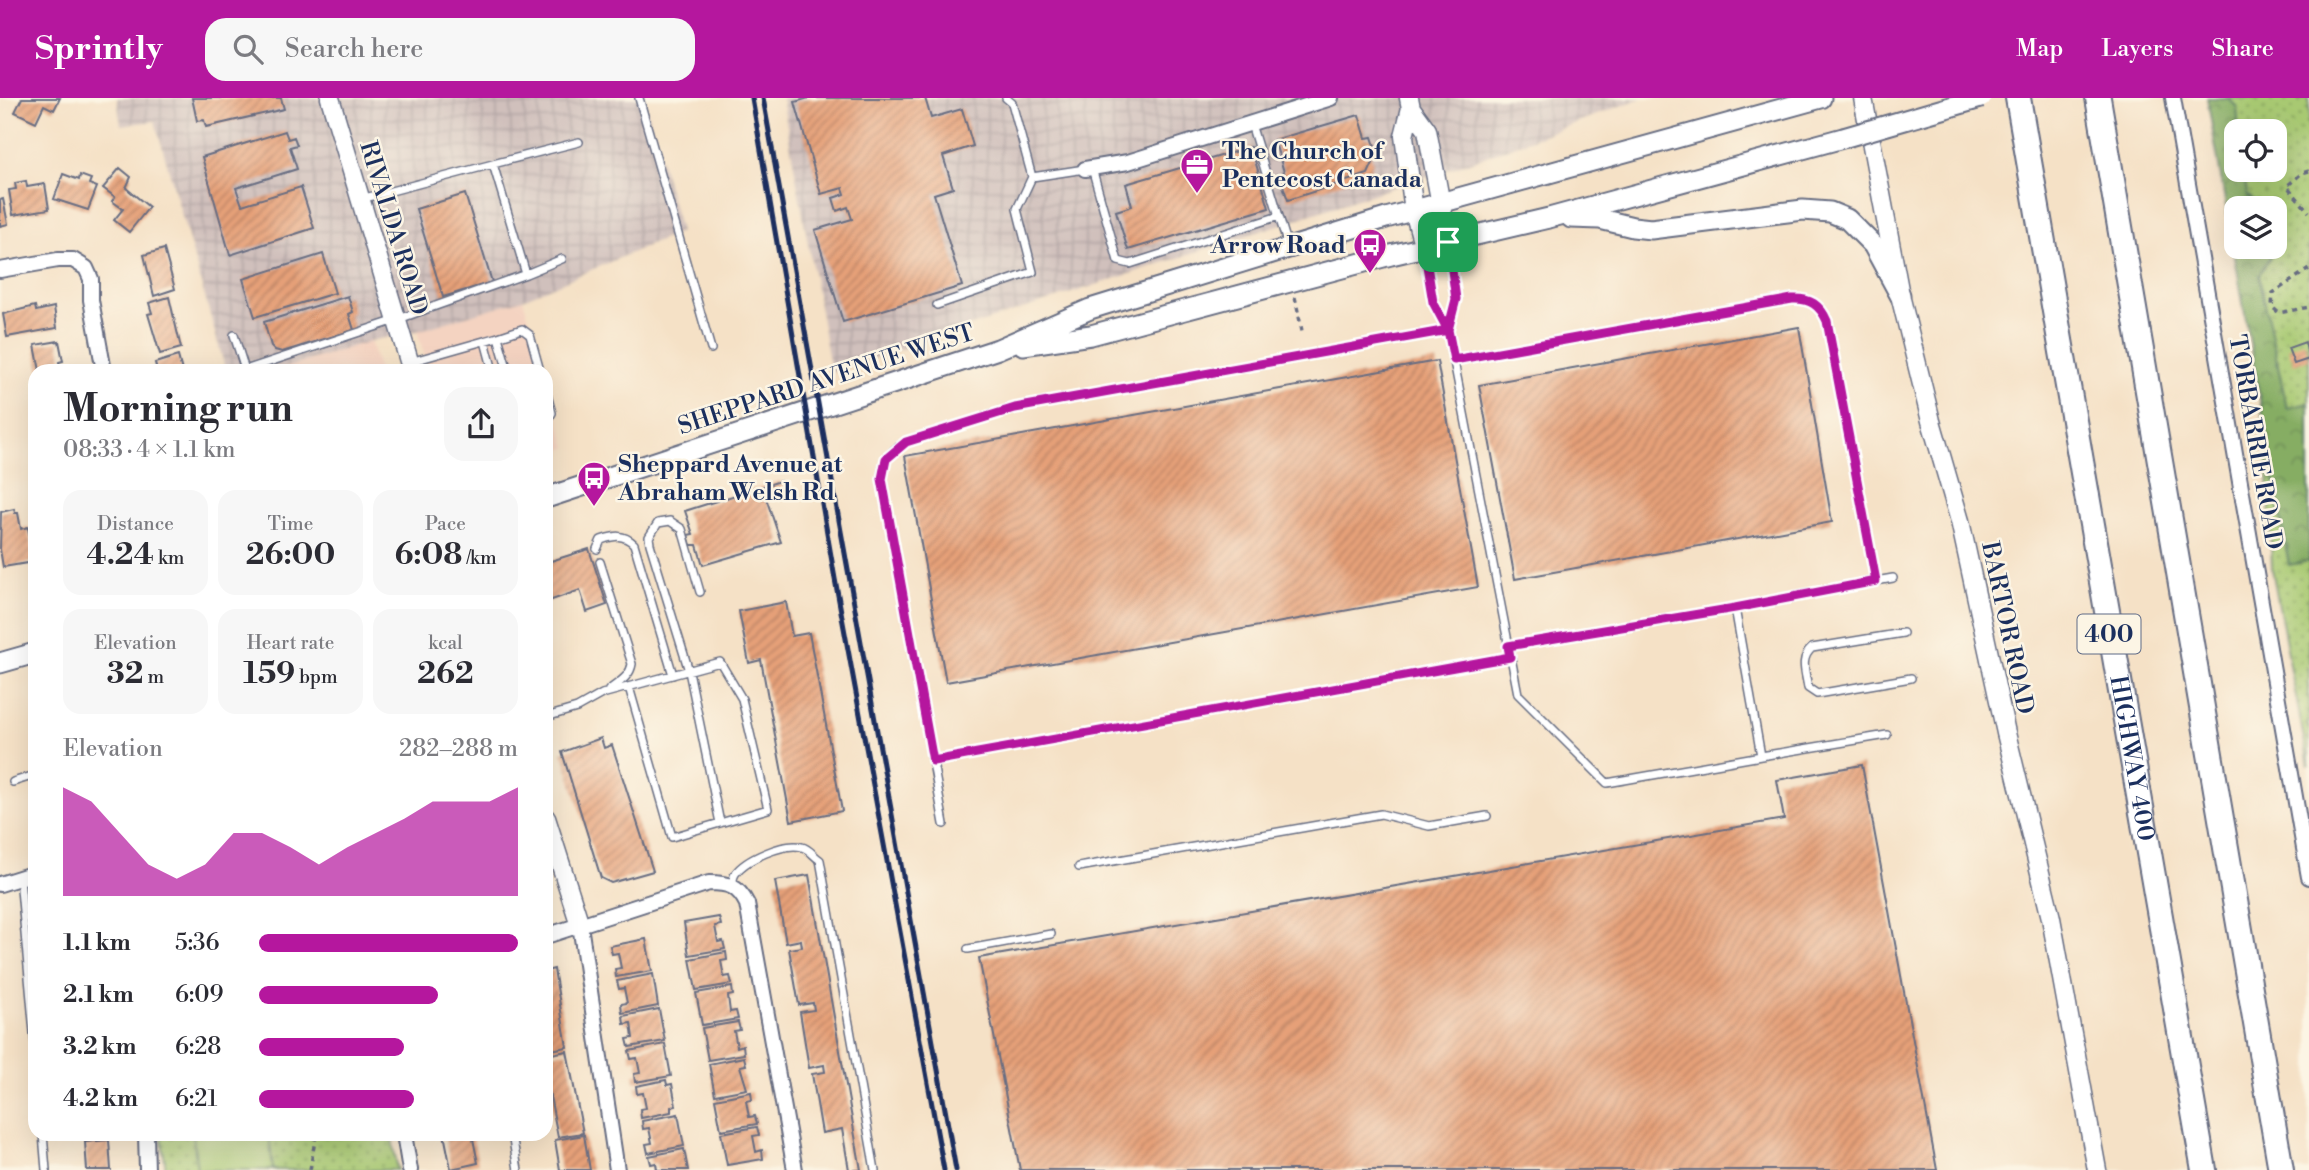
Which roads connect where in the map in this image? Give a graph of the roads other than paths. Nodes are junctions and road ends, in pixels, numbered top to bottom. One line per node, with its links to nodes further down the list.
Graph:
1 (330, 98): 17 (street, RIVALDA ROAD)
2 (639, 98): 35 (lane)
3 (1331, 98): 12 (street)
4 (1821, 98): 18 (main road, SHEPPARD AVENUE WEST)
5 (1863, 98): 28 (street, BARTOR ROAD)
6 (1981, 98): 21 (main road, SHEPPARD AVENUE WEST, bridge)
7 (2018, 98): 96 (highway, HIGHWAY 400 / 400)
8 (2098, 98): 97 (highway)
9 (2172, 98): 75 (street, TORBARRIE ROAD)
10 (1012, 100): 16 (lane)
11 (1410, 103): 18 (street); 19 (street)
12 (1251, 123): 15 (street); 20 (lane)
13 (579, 142): 14 (lane)
14 (493, 164): 17 (lane); 27 (lane)
15 (1088, 169): 16 (lane); 20 (lane)
16 (1032, 177): 29 (lane)
17 (360, 199): 30 (street, RIVALDA ROAD)
18 (1442, 204): 19 (main road, SHEPPARD AVENUE WEST); 22 (street)
19 (1414, 211): 23 (main road, SHEPPARD AVENUE WEST); 24 (street)
20 (1279, 216): 23 (lane)
21 (1549, 218): 22 (main road, SHEPPARD AVENUE WEST); 28 (main road)
22 (1448, 242): 24 (main road, SHEPPARD AVENUE WEST); 31 (lane)
23 (1289, 248): 36 (main road, SHEPPARD AVENUE WEST)
24 (1424, 248): 31 (lane); 36 (main road, SHEPPARD AVENUE WEST)
25 (562, 259): 27 (lane)
26 (0, 270): 38 (street)
27 (526, 274): 30 (lane)
28 (1900, 295): 95 (street, BARTOR ROAD)
29 (937, 305)
30 (396, 320): 40 (lane); 41 (street, RIVALDA ROAD)
31 (1448, 330): 37 (lane); 66 (lane)
32 (234, 335): 39 (lane)
33 (498, 337): 34 (lane); 44 (lane); 45 (lane)
34 (485, 341): 42 (lane); 43 (lane)
35 (711, 349)
36 (998, 349): 46 (main road, SHEPPARD AVENUE WEST)
37 (1454, 360): 50 (lane); 54 (lane)
38 (103, 364)
39 (243, 364)
40 (263, 364)
41 (410, 364)
42 (420, 364)
43 (491, 364)
44 (506, 364)
45 (538, 364)
46 (553, 494)
47 (597, 549): 59 (lane)
48 (600, 562): 62 (lane)
49 (1893, 578): 50 (lane)
50 (1876, 581): 52 (lane)
51 (700, 592): 58 (lane)
52 (1735, 608): 54 (lane); 65 (lane)
53 (1903, 633): 60 (lane)
54 (1508, 646): 56 (lane)
55 (28, 656): 57 (main road)
56 (1510, 657): 65 (lane); 66 (lane)
57 (0, 663)
58 (689, 671): 59 (lane); 70 (lane); 70 (lane)
59 (673, 675): 61 (lane)
60 (1911, 678)
61 (629, 687): 62 (lane); 70 (lane)
62 (602, 694): 63 (lane)
63 (553, 715)
64 (1887, 736): 65 (lane)
65 (1761, 756)
66 (933, 761): 71 (lane)
67 (28, 777): 68 (lane)
68 (13, 782)
69 (1487, 816): 73 (lane)
70 (720, 824)
71 (944, 824)
72 (553, 842): 79 (street)
73 (1079, 867)
74 (28, 875): 76 (street)
75 (2309, 877)
76 (20, 878): 77 (street); 83 (lane)
77 (0, 884)
78 (732, 884): 79 (street); 93 (street); 94 (lane)
79 (580, 925): 80 (street); 92 (street)
80 (553, 934)
81 (1051, 934): 82 (lane)
82 (968, 949)
83 (28, 967)
84 (44, 1141): 88 (lane)
85 (146, 1141): 89 (street)
86 (405, 1141): 90 (street)
87 (513, 1141): 91 (lane)
88 (46, 1170)
89 (147, 1170)
90 (410, 1170)
91 (518, 1170)
92 (617, 1170)
93 (796, 1170)
94 (875, 1170)
95 (2097, 1170)
96 (2204, 1170)
97 (2281, 1170)

